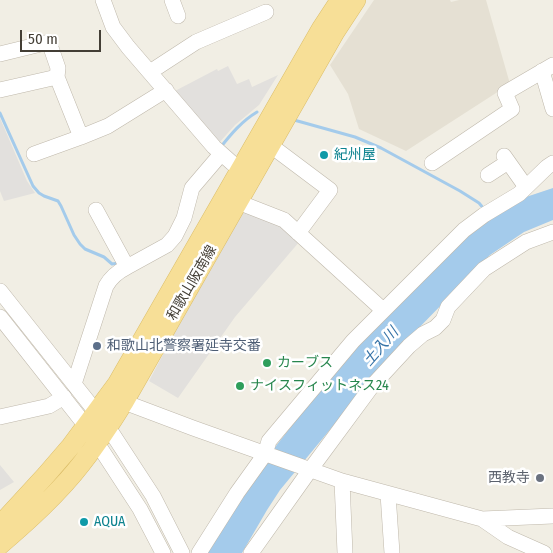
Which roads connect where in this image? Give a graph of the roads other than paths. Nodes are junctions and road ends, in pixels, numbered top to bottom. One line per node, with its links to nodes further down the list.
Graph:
1 (172, 0): 6 (street)
2 (340, 0): 21 (main road, 和歌山阪南線)
3 (356, 0): 16 (main road, 和歌山阪南線)
4 (108, 1): 9 (street)
5 (266, 12): 9 (street)
6 (178, 16)
7 (0, 54): 10 (street)
8 (548, 68): 13 (street); 19 (street)
9 (150, 72): 12 (street)
10 (57, 77): 11 (street); 15 (street)
11 (0, 90)
12 (166, 90): 15 (street); 17 (street)
13 (551, 91): 14 (street)
14 (553, 109)
15 (81, 137): 18 (street)
16 (270, 145): 21 (main road, 和歌山阪南線); 27 (street)
17 (218, 151): 21 (street); 28 (street)
18 (34, 154)
19 (432, 163)
20 (553, 163): 23 (street)
21 (247, 172): 24 (main road, 和歌山阪南線); 36 (main road, 和歌山阪南線)
22 (488, 175): 23 (street)
23 (526, 187): 30 (street)
24 (238, 202): 27 (street); 34 (main road, 和歌山阪南線)
25 (96, 210): 28 (street)
26 (553, 232): 39 (street)
27 (298, 233): 30 (street)
28 (125, 263): 32 (street)
29 (0, 291): 32 (street)
30 (383, 310): 38 (street)
31 (0, 317): 33 (street)
32 (74, 384): 36 (street)
33 (64, 397): 35 (street); 36 (street)
34 (124, 402): 36 (main road, 和歌山阪南線); 38 (street)
35 (0, 417)
36 (97, 422): 37 (main road, 和歌山阪南線); 44 (main road, 和歌山阪南線); 47 (street)
37 (97, 442): 45 (main road, 和歌山阪南線); 46 (street)
38 (265, 454): 39 (street); 48 (street)
39 (307, 469): 40 (street); 49 (street)
40 (342, 481): 41 (street); 50 (street)
41 (388, 494): 43 (street); 51 (street)
42 (553, 516): 43 (street)
43 (482, 519): 52 (street)
44 (0, 525)
45 (0, 545)
46 (163, 553)
47 (182, 553)
48 (199, 553)
49 (251, 553)
50 (345, 553)
51 (392, 553)
52 (544, 553)

